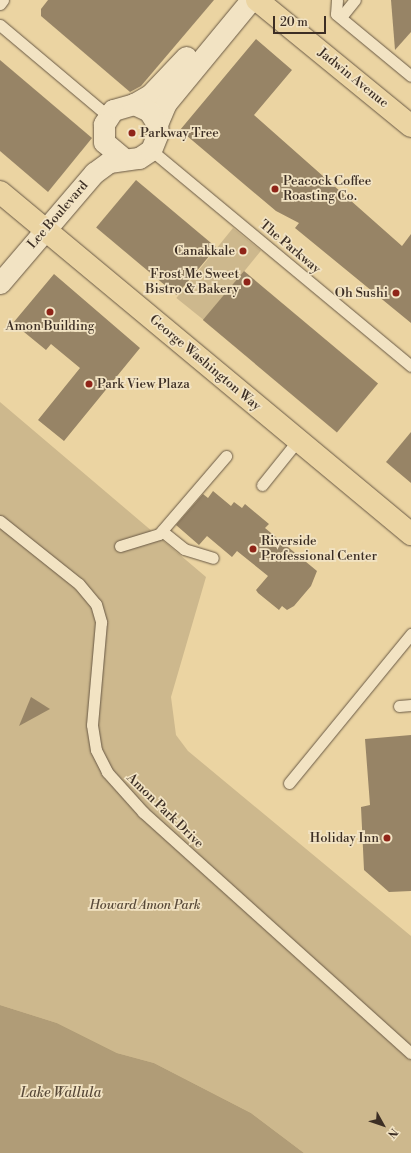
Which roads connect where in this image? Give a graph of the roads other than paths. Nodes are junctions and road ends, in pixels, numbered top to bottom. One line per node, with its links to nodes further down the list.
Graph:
1 (3, 0): 7 (lane)
2 (234, 0): 11 (street)
3 (251, 0): 13 (street)
4 (257, 0): 14 (main road, Jadwin Avenue)
5 (355, 0): 8 (lane)
6 (338, 1): 8 (lane)
7 (0, 4)
8 (340, 17): 10 (lane)
9 (0, 25): 12 (lane)
10 (411, 76)
11 (134, 104): 12 (street); 13 (street)
12 (108, 116): 16 (street)
13 (157, 124): 15 (street)
14 (411, 126)
15 (151, 150): 16 (street, Lee Boulevard); 20 (lane, The Parkway)
16 (124, 159): 18 (street, Lee Boulevard)
17 (0, 192): 18 (main road, George Washington Way)
18 (45, 229): 19 (street, Lee Boulevard); 21 (main road, George Washington Way)
19 (0, 283)
20 (411, 366)
21 (298, 440): 23 (lane); 26 (main road, George Washington Way)
22 (226, 456): 25 (lane)
23 (262, 485)
24 (0, 520): 33 (lane, Amon Park Drive)
25 (162, 531): 27 (lane); 28 (lane)
26 (411, 534)
27 (120, 546)
28 (213, 558)
29 (411, 634): 32 (lane)
30 (411, 705): 31 (lane)
31 (399, 706)
32 (289, 783)
33 (411, 1053)

